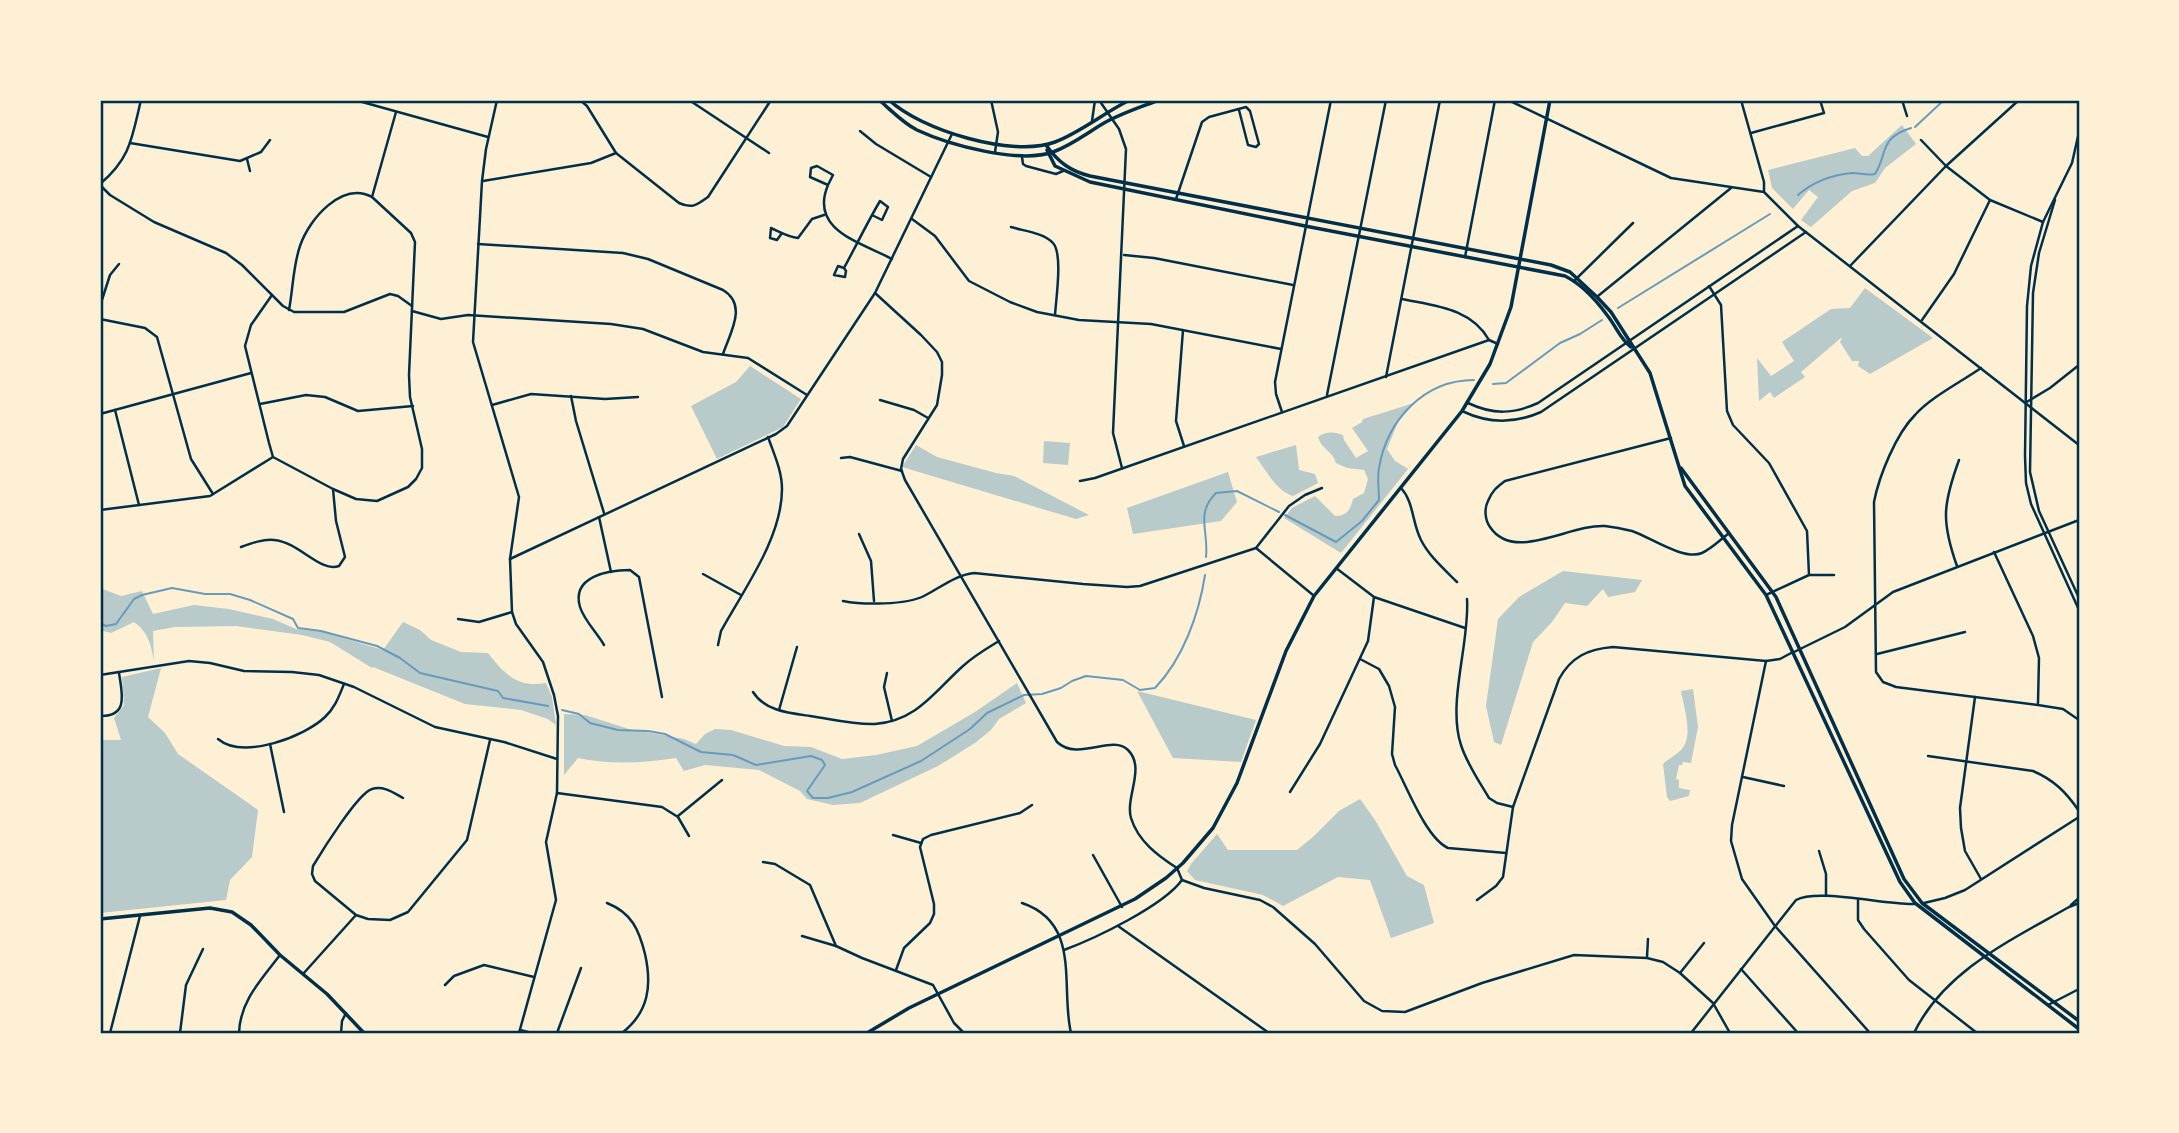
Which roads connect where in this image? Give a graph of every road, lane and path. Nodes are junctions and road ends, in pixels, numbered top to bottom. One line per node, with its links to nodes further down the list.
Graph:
1 (142, 100): 41 (street)
2 (355, 100): 25 (street)
3 (496, 100): 37 (street)
4 (580, 100): 44 (street)
5 (689, 100): 36 (street)
6 (771, 100): 36 (street)
7 (879, 100): 40 (main road)
8 (889, 100): 34 (main road)
9 (992, 100): 42 (street)
10 (1097, 100): 26 (street); 30 (street)
11 (1130, 100): 26 (main road)
12 (1159, 100): 28 (main road)
13 (1331, 100): 67 (street)
14 (1386, 100): 73 (street)
15 (1440, 100): 77 (street)
16 (1495, 100): 81 (street)
17 (1508, 100): 29 (street)
18 (1550, 100): 29 (main road)
19 (1741, 100): 35 (street)
20 (1820, 100): 35 (street)
21 (1902, 100): 27 (street)
22 (2019, 100): 50 (street)
23 (2078, 100): 31 (street)
24 (1239, 110): 24 (street); 61 (street)
25 (396, 112): 37 (street); 60 (street)
26 (1107, 112): 28 (street); 30 (main road)
27 (1907, 116)
28 (1112, 119): 47 (main road); 57 (street)
29 (1546, 119): 58 (street); 85 (main road)
30 (1092, 121): 43 (main road)
31 (2079, 121)
32 (860, 131): 53 (street)
33 (2079, 132): 63 (street)
34 (953, 133): 40 (street); 42 (main road)
35 (1751, 133): 59 (street)
36 (747, 136): 44 (street); 45 (street)
37 (488, 138): 54 (street)
38 (270, 140): 49 (street)
39 (1921, 140): 50 (street)
40 (949, 141): 46 (main road); 53 (street)
41 (130, 143): 49 (street); 55 (street)
42 (997, 145): 43 (main road); 46 (street)
43 (1046, 145): 47 (main road)
44 (616, 153): 54 (street)
45 (769, 153)
46 (995, 153): 48 (main road)
47 (1050, 153): 48 (main road); 52 (main road); 57 (main road)
48 (1022, 157): 52 (street)
49 (247, 159): 51 (street)
50 (1946, 166): 62 (street); 87 (street)
51 (250, 171)
52 (1063, 171): 57 (main road)
53 (931, 177): 66 (street)
54 (482, 181): 79 (street)
55 (100, 185): 95 (street)
56 (828, 185): 56 (street); 64 (street)
57 (1125, 186): 61 (main road); 82 (street)
58 (1731, 188): 59 (street); 96 (street)
59 (1763, 192): 71 (street)
60 (372, 197): 99 (street); 100 (street)
61 (1177, 197): 67 (main road); 70 (main road)
62 (1990, 200): 68 (street); 104 (street)
63 (2055, 200): 68 (street); 123 (street)
64 (824, 215): 75 (street); 78 (street)
65 (872, 215): 65 (street); 78 (street)
66 (912, 219): 84 (street); 102 (street)
67 (1307, 219): 70 (street); 73 (main road)
68 (2043, 222): 125 (street)
69 (1633, 223): 90 (street)
70 (1305, 226): 76 (main road); 91 (street)
71 (1798, 226): 74 (street); 92 (street)
72 (1011, 227): 102 (street)
73 (1360, 229): 76 (street); 77 (main road)
74 (1806, 232): 87 (street); 94 (street)
75 (782, 233)
76 (1358, 236): 80 (main road); 120 (street)
77 (1413, 239): 80 (street); 81 (main road)
78 (859, 241): 84 (street); 89 (street)
79 (478, 244): 101 (street); 112 (street)
80 (1412, 247): 83 (main road); 97 (street)
81 (1466, 250): 83 (street); 85 (main road)
82 (1123, 255): 91 (street); 105 (street)
83 (1465, 257): 88 (main road)
84 (892, 259): 93 (street)
85 (1521, 260): 88 (main road); 90 (main road)
86 (119, 264): 98 (street)
87 (1850, 266): 104 (street)
88 (1519, 267): 90 (main road); 109 (main road)
89 (844, 268)
90 (1576, 279): 96 (main road)
91 (1293, 285): 110 (street)
92 (1709, 286): 94 (street); 108 (street)
93 (875, 293): 118 (street); 134 (street)
94 (1714, 294): 111 (street); 167 (street)
95 (272, 295): 100 (street); 115 (street)
96 (1596, 298): 108 (main road)
97 (1402, 299): 107 (street); 116 (street)
98 (100, 306)
99 (412, 309): 100 (street); 101 (street); 128 (street)
100 (289, 310)
101 (472, 315): 112 (street); 127 (street)
102 (1054, 316): 105 (street)
103 (100, 318): 117 (street)
104 (1922, 320): 114 (street)
105 (1119, 321): 106 (street); 143 (street)
106 (1183, 330): 110 (street); 138 (street)
107 (1489, 340): 109 (street); 116 (street)
108 (1628, 341): 111 (main road); 124 (street)
109 (1498, 344): 124 (main road)
110 (1281, 349): 132 (street)
111 (1633, 349): 131 (street); 136 (main road)
112 (723, 354): 118 (street)
113 (2079, 365): 123 (street)
114 (1981, 368): 125 (street); 180 (street)
115 (251, 373): 117 (street); 126 (street)
116 (1386, 377): 120 (street)
117 (173, 394): 130 (street); 149 (street)
118 (808, 395): 135 (street)
119 (572, 396): 121 (street); 127 (street); 152 (street)
120 (1327, 396): 132 (street)
121 (638, 397)
122 (880, 400): 134 (street)
123 (2031, 400): 125 (street); 129 (street)
124 (1468, 403): 131 (main road)
125 (2025, 403): 129 (street); 155 (street)
126 (260, 404): 128 (street); 139 (street)
127 (492, 405): 162 (street)
128 (413, 406): 148 (street)
129 (2031, 407): 137 (street); 155 (street)
130 (115, 410): 133 (street); 150 (street)
131 (1462, 411): 147 (main road)
132 (1282, 412): 138 (street)
133 (100, 414)
134 (928, 418): 144 (street)
135 (768, 437): 152 (street); 172 (street)
136 (1671, 438): 142 (main road); 158 (street)
137 (2079, 445)
138 (1184, 446): 143 (street)
139 (273, 457): 148 (street); 149 (street)
140 (841, 458): 144 (street)
141 (1959, 460): 163 (street)
142 (1678, 464): 157 (main road); 158 (main road)
143 (1122, 468): 145 (street)
144 (902, 471): 169 (street)
145 (1080, 481)
146 (1322, 488): 160 (street)
147 (1401, 488): 164 (main road); 170 (street)
148 (333, 489): 159 (street)
149 (214, 495): 150 (street)
150 (139, 505): 151 (street)
151 (100, 510)
152 (604, 513): 153 (street)
153 (599, 517): 162 (street); 165 (street)
154 (2079, 520): 155 (street)
155 (2045, 532): 161 (street); 176 (street); 181 (street)
156 (859, 534): 179 (street)
157 (1728, 534): 158 (street); 171 (main road)
158 (1723, 537): 173 (main road)
159 (241, 547)
160 (1256, 548): 169 (street); 174 (street)
161 (1994, 552): 163 (street); 202 (street)
162 (510, 559): 182 (street)
163 (1957, 566): 180 (street)
164 (1335, 567): 174 (main road); 175 (street)
165 (611, 572): 187 (street); 200 (street)
166 (703, 574): 172 (street)
167 (1809, 575): 168 (street); 171 (street)
168 (1834, 575)
169 (961, 576): 179 (street); 186 (street)
170 (1457, 582)
171 (1773, 590): 173 (street); 190 (main road)
172 (741, 595): 188 (street)
173 (1766, 595): 191 (main road)
174 (1314, 596): 232 (main road)
175 (1374, 597): 184 (street); 193 (street)
176 (2079, 598)
177 (1467, 599): 184 (street)
178 (843, 601): 179 (street)
179 (874, 603)
180 (1874, 605): 190 (street); 192 (street)
181 (2079, 610)
182 (512, 612): 183 (street); 211 (street)
183 (458, 619)
184 (1465, 628): 220 (street)
185 (1965, 632): 192 (street)
186 (999, 641): 206 (street); 232 (street)
187 (604, 645)
188 (719, 645)
189 (797, 647): 203 (street)
190 (1801, 648): 191 (street); 241 (main road)
191 (1794, 652): 194 (street); 243 (main road)
192 (1875, 655): 201 (street)
193 (1360, 659): 216 (street); 229 (street)
194 (1766, 661): 213 (street); 220 (street)
195 (119, 673): 197 (street); 198 (street); 204 (street)
196 (887, 673): 206 (street)
197 (100, 675)
198 (344, 683): 208 (street); 209 (street)
199 (752, 692): 203 (street)
200 (662, 697)
201 (1975, 697): 202 (street); 212 (street)
202 (2038, 705): 205 (street)
203 (779, 710): 206 (street)
204 (100, 716)
205 (2079, 720)
206 (892, 721)
207 (218, 739): 209 (street)
208 (490, 740): 211 (street); 246 (street)
209 (270, 744): 222 (street)
210 (1928, 756): 212 (street)
211 (558, 759): 217 (street)
212 (1967, 761): 221 (street); 233 (street)
213 (1742, 777): 215 (street); 250 (street)
214 (722, 780): 223 (street)
215 (1784, 786)
216 (1290, 792)
217 (557, 793): 223 (street); 267 (street)
218 (402, 798): 246 (street)
219 (1032, 805): 227 (street)
220 (1513, 807): 229 (street)
221 (2079, 811)
222 (284, 812)
223 (678, 817): 226 (street)
224 (2079, 817): 233 (street)
225 (893, 835): 227 (street)
226 (689, 836)
227 (920, 843): 264 (street)
228 (1819, 851): 235 (street)
229 (1506, 853): 237 (street)
230 (1093, 855): 244 (street)
231 (763, 862): 255 (street)
232 (1177, 868): 234 (street); 244 (main road)
233 (1981, 879): 241 (street)
234 (1182, 880): 249 (street); 261 (street)
235 (1826, 897): 238 (street); 250 (street)
236 (2079, 898): 245 (street)
237 (1477, 900)
238 (1858, 900): 243 (street); 271 (street)
239 (607, 903): 285 (street)
240 (1023, 903): 252 (street)
241 (1922, 903): 243 (street); 258 (main road)
242 (2079, 903): 245 (street)
243 (1915, 904): 260 (main road)
244 (1122, 907): 252 (main road)
245 (2069, 907): 258 (street)
246 (356, 915): 266 (street)
247 (140, 916): 248 (main road); 259 (main road); 278 (street)
248 (100, 919)
249 (1118, 926): 257 (street); 289 (street)
250 (1775, 926): 263 (street); 293 (street)
251 (802, 936): 255 (street)
252 (1060, 937): 257 (street); 270 (main road)
253 (1648, 939): 261 (street)
254 (1704, 943): 265 (street)
255 (836, 946): 264 (street)
256 (203, 949): 279 (street)
257 (1064, 950): 288 (street)
258 (1988, 953): 260 (street); 273 (main road)
259 (280, 955): 266 (main road); 280 (street)
260 (1983, 957): 271 (street); 273 (main road)
261 (1647, 958): 265 (street)
262 (581, 968): 284 (street)
263 (1741, 969): 272 (street); 292 (street)
264 (896, 970): 270 (street)
265 (1681, 973): 272 (street)
266 (303, 974): 274 (main road)
267 (534, 977): 268 (street); 277 (street)
268 (445, 985)
269 (2079, 989): 273 (street)
270 (939, 995): 286 (main road); 287 (street)
271 (1934, 1001): 294 (street); 295 (street)
272 (1713, 1003): 290 (street); 291 (street)
273 (2051, 1003): 275 (main road); 276 (main road)
274 (346, 1013): 281 (street); 282 (main road)
275 (2079, 1021)
276 (2079, 1029)
277 (519, 1031): 283 (street)
278 (110, 1033)
279 (180, 1033)
280 (239, 1033)
281 (341, 1033)
282 (364, 1033)
283 (533, 1033)
284 (557, 1033)
285 (622, 1033)
286 (867, 1033)
287 (964, 1033)
288 (1071, 1033)
289 (1269, 1033)
290 (1692, 1033)
291 (1730, 1033)
292 (1798, 1033)
293 (1870, 1033)
294 (1914, 1033)
295 (1977, 1033)

